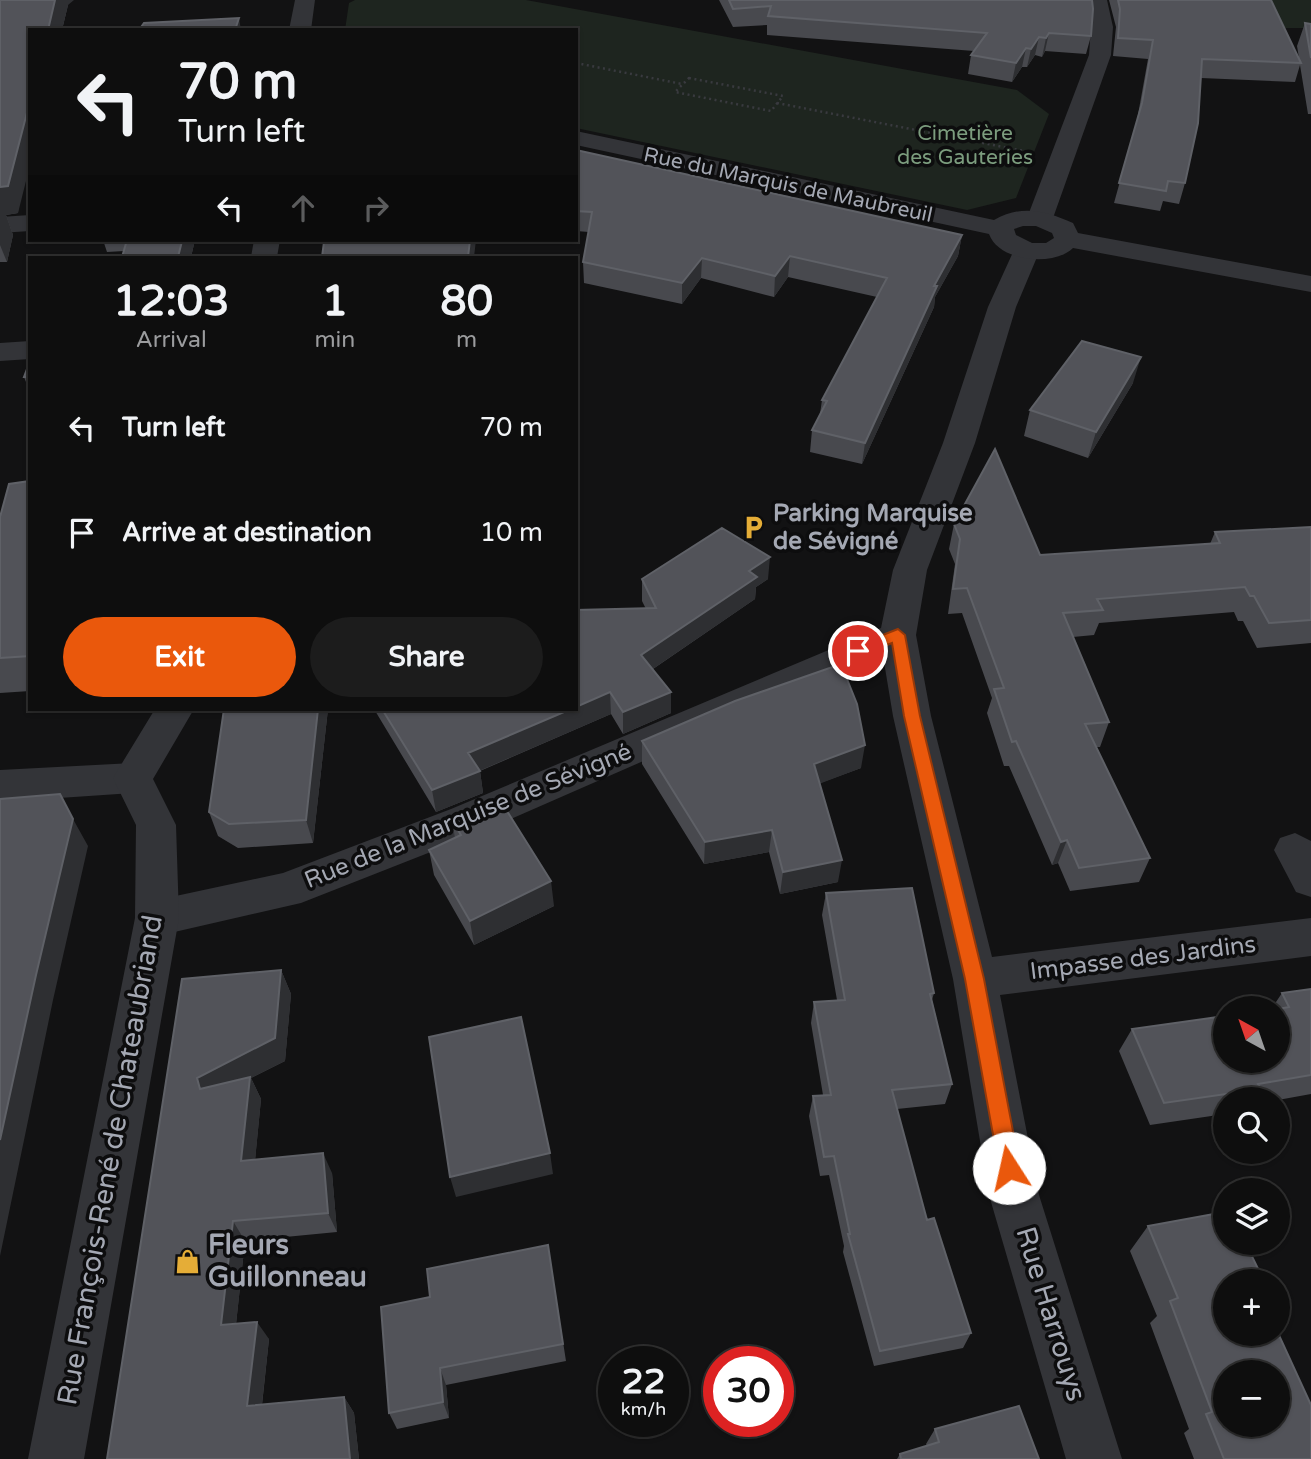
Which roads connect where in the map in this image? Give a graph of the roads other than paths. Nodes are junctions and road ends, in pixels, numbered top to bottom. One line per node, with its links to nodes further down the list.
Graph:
1 (305, 0): 4 (street)
2 (325, 0): 5 (street)
3 (1097, 0): 7 (street)
4 (300, 28)
5 (321, 28)
6 (578, 138): 10 (street, Rue du Marquis de Maubreuil)
7 (1040, 218): 10 (street); 11 (street)
8 (28, 223): 9 (street)
9 (0, 225)
10 (1001, 229): 12 (street)
11 (1067, 239): 12 (street); 13 (street)
12 (1027, 250): 16 (street)
13 (1311, 284)
14 (28, 350): 15 (street)
15 (0, 352)
16 (898, 635): 20 (street, Rue de la Marquise de Sévigné); 22 (street, Rue Harrouys)
17 (174, 711): 18 (street)
18 (133, 778): 19 (street); 20 (street, Rue François-René de Chateaubriand)
19 (0, 786)
20 (157, 918): 23 (street, Rue François-René de Chateaubriand)
21 (1311, 937): 22 (street, Impasse des Jardins)
22 (975, 979): 24 (street, Rue Harrouys)
23 (56, 1459)
24 (1094, 1459)

